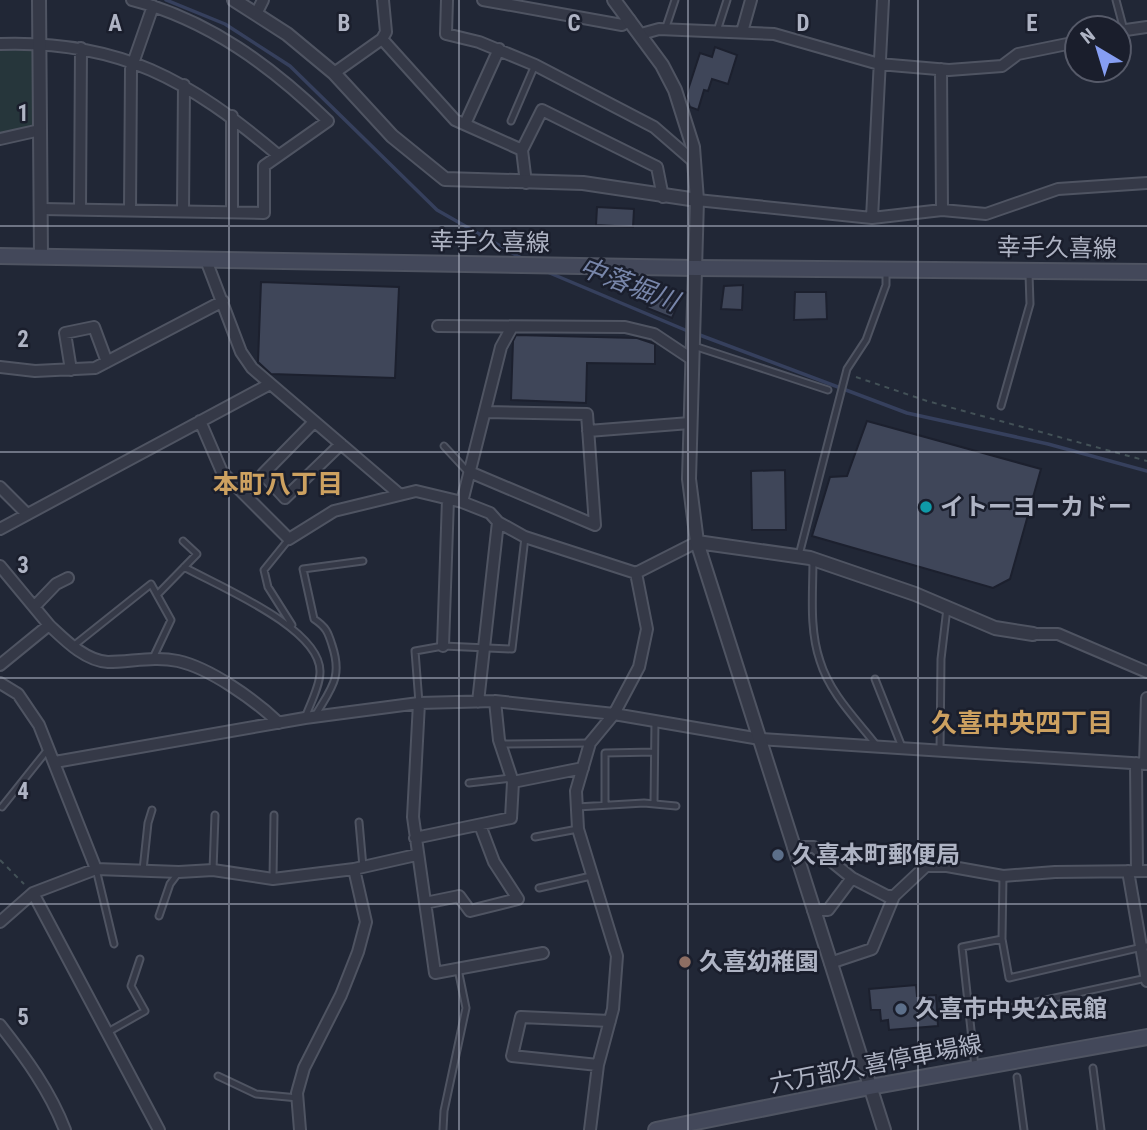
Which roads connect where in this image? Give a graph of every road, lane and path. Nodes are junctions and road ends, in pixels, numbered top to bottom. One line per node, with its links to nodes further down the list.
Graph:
1 (40, 0): 21 (street)
2 (132, 0): 13 (street)
3 (234, 0): 14 (street)
4 (263, 0): 14 (street)
5 (383, 0): 20 (street)
6 (447, 0): 25 (street)
7 (483, 0): 15 (street)
8 (614, 0): 15 (street)
9 (675, 0): 16 (lane)
10 (727, 0): 17 (lane)
11 (751, 0): 18 (street)
12 (883, 0): 27 (street)
13 (153, 6): 26 (street); 38 (street)
14 (257, 12): 30 (street)
15 (630, 20): 19 (street)
16 (665, 30): 17 (street); 19 (street)
17 (717, 32): 18 (street)
18 (742, 32): 27 (street)
19 (641, 34): 39 (street)
20 (382, 39): 30 (street); 34 (street)
21 (40, 43): 22 (street); 24 (street); 35 (street)
22 (0, 44)
23 (1063, 45): 29 (street)
24 (81, 48): 26 (street); 45 (street)
25 (499, 48): 28 (street); 34 (street)
26 (132, 61): 31 (street); 46 (street)
27 (879, 64): 29 (street); 50 (street)
28 (535, 65): 33 (lane); 39 (street)
29 (941, 69): 47 (street)
30 (334, 73): 40 (street)
31 (184, 85): 32 (street); 48 (street)
32 (232, 116): 38 (street); 49 (street)
33 (510, 121)
34 (465, 124): 37 (street)
35 (40, 130): 36 (street); 44 (street)
36 (0, 139)
37 (522, 150): 40 (street); 42 (street)
38 (278, 155): 49 (street)
39 (692, 160): 43 (street)
40 (526, 183): 42 (street)
41 (1147, 183): 47 (street)
42 (663, 197): 43 (street)
43 (697, 200): 50 (street); 54 (street)
44 (42, 209): 45 (street); 52 (street)
45 (80, 209): 46 (street)
46 (130, 210): 48 (street)
47 (942, 210): 50 (street)
48 (183, 211): 49 (street)
49 (232, 212)
50 (872, 218)
51 (0, 256): 52 (main road, 幸手久喜線)
52 (41, 257): 53 (main road, 幸手久喜線)
53 (206, 260): 54 (main road, 幸手久喜線); 58 (street)
54 (694, 268): 55 (main road, 幸手久喜線); 61 (street)
55 (886, 269): 56 (main road, 幸手久喜線); 89 (lane)
56 (1028, 271): 57 (main road, 幸手久喜線); 68 (lane)
57 (1147, 272)
58 (223, 301): 62 (street); 66 (street)
59 (438, 326): 60 (street)
60 (512, 327): 61 (street); 69 (street)
61 (691, 352): 67 (lane); 72 (street)
62 (107, 362): 64 (street); 64 (street)
63 (0, 367): 64 (street)
64 (71, 369)
65 (853, 376): 76 (path)
66 (270, 384): 70 (street); 71 (street)
67 (828, 390)
68 (1001, 406)
69 (486, 412): 73 (street); 77 (street)
70 (200, 421): 82 (street); 86 (street)
71 (314, 422): 74 (street); 74 (street)
72 (690, 423): 73 (street); 88 (street)
73 (588, 431): 77 (street)
74 (341, 444): 79 (street)
75 (444, 446): 77 (lane)
76 (1147, 461)
77 (472, 474): 81 (street)
78 (0, 487): 82 (street)
79 (398, 493): 80 (street); 86 (street)
80 (448, 499): 81 (street); 102 (street)
81 (462, 502): 83 (street)
82 (27, 514): 84 (street)
83 (498, 522): 85 (street); 104 (street)
84 (0, 529)
85 (525, 537): 94 (street); 104 (lane)
86 (289, 539): 100 (lane)
87 (183, 541): 93 (lane)
88 (697, 542): 89 (street); 94 (street); 118 (street)
89 (799, 556): 90 (street)
90 (813, 559): 98 (street); 121 (lane)
91 (363, 561): 115 (lane)
92 (0, 566): 97 (street)
93 (184, 567): 96 (lane); 100 (lane)
94 (636, 573): 114 (street)
95 (68, 578): 97 (street)
96 (157, 595): 103 (lane); 105 (lane)
97 (34, 607): 99 (street)
98 (947, 608): 101 (street); 124 (lane)
99 (49, 625): 103 (street); 106 (street)
100 (297, 633): 115 (lane)
101 (1033, 634): 107 (street)
102 (443, 646): 104 (lane); 113 (lane)
103 (72, 647): 105 (street)
104 (482, 649): 112 (street)
105 (153, 658): 117 (street)
106 (0, 665)
107 (1147, 672)
108 (875, 679): 123 (lane)
109 (0, 683): 122 (street)
110 (1147, 698): 127 (street)
111 (495, 701): 112 (street); 114 (street); 120 (street)
112 (478, 702): 113 (street)
113 (419, 703): 115 (street); 143 (street)
114 (614, 714): 116 (street); 119 (street)
115 (310, 717): 117 (street)
116 (654, 721): 118 (street); 125 (lane)
117 (279, 723): 126 (street)
118 (760, 739): 121 (street); 144 (street)
119 (590, 743): 120 (lane); 128 (street)
120 (500, 744): 129 (street)
121 (877, 746): 123 (street)
122 (49, 748): 126 (street); 134 (lane)
123 (902, 748): 124 (street)
124 (940, 750): 127 (street)
125 (654, 752): 131 (lane); 132 (lane)
126 (55, 762): 148 (street)
127 (1143, 764): 151 (street)
128 (583, 768): 129 (street); 135 (street)
129 (513, 780): 130 (lane); 140 (street)
130 (469, 783)
131 (654, 804): 132 (lane); 133 (lane)
132 (605, 805): 135 (lane)
133 (676, 806)
134 (2, 807)
135 (577, 807): 141 (street)
136 (152, 810): 149 (lane)
137 (274, 814): 156 (lane)
138 (215, 815): 150 (lane)
139 (359, 822): 147 (lane)
140 (480, 825): 143 (street); 160 (street)
141 (578, 829): 142 (lane); 153 (street)
142 (536, 837)
143 (415, 838): 145 (street)
144 (793, 847): 155 (street); 161 (street)
145 (416, 855): 147 (street); 160 (street)
146 (0, 860): 158 (path)
147 (359, 868): 156 (street); 183 (street)
148 (96, 869): 149 (street); 158 (street); 165 (lane)
149 (144, 870): 152 (street)
150 (213, 870): 152 (street); 156 (street)
151 (1138, 871): 154 (street); 166 (street)
152 (180, 872): 162 (lane)
153 (591, 876): 157 (lane); 173 (street)
154 (1003, 876): 159 (street); 164 (lane)
155 (852, 878): 159 (street); 161 (street)
156 (273, 879)
157 (540, 888)
158 (33, 893): 163 (street); 175 (street)
159 (894, 896): 169 (street)
160 (425, 903): 170 (street)
161 (813, 910): 169 (street)
162 (159, 916)
163 (0, 922)
164 (1002, 939): 166 (lane); 178 (lane)
165 (114, 944)
166 (1144, 947): 171 (street)
167 (544, 953): 170 (street)
168 (140, 959): 175 (lane)
169 (830, 963): 182 (street)
170 (457, 969): 187 (lane)
171 (1147, 979): 172 (lane)
172 (1013, 1007)
173 (610, 1021): 177 (street); 177 (street)
174 (0, 1025): 184 (street)
175 (108, 1032): 185 (street)
176 (1147, 1037): 178 (main road, 六万部久喜停車場線)
177 (598, 1066): 188 (street)
178 (975, 1067): 182 (main road, 六万部久喜停車場線)
179 (1093, 1068): 192 (lane)
180 (218, 1076): 183 (lane)
181 (1017, 1077): 191 (lane)
182 (870, 1087): 189 (main road, 六万部久喜停車場線); 190 (street)
183 (298, 1098): 186 (street)
184 (65, 1130)
185 (159, 1130)
186 (300, 1130)
187 (443, 1130)
188 (590, 1130)
189 (656, 1130)
190 (884, 1130)
191 (1024, 1130)
192 (1101, 1130)

